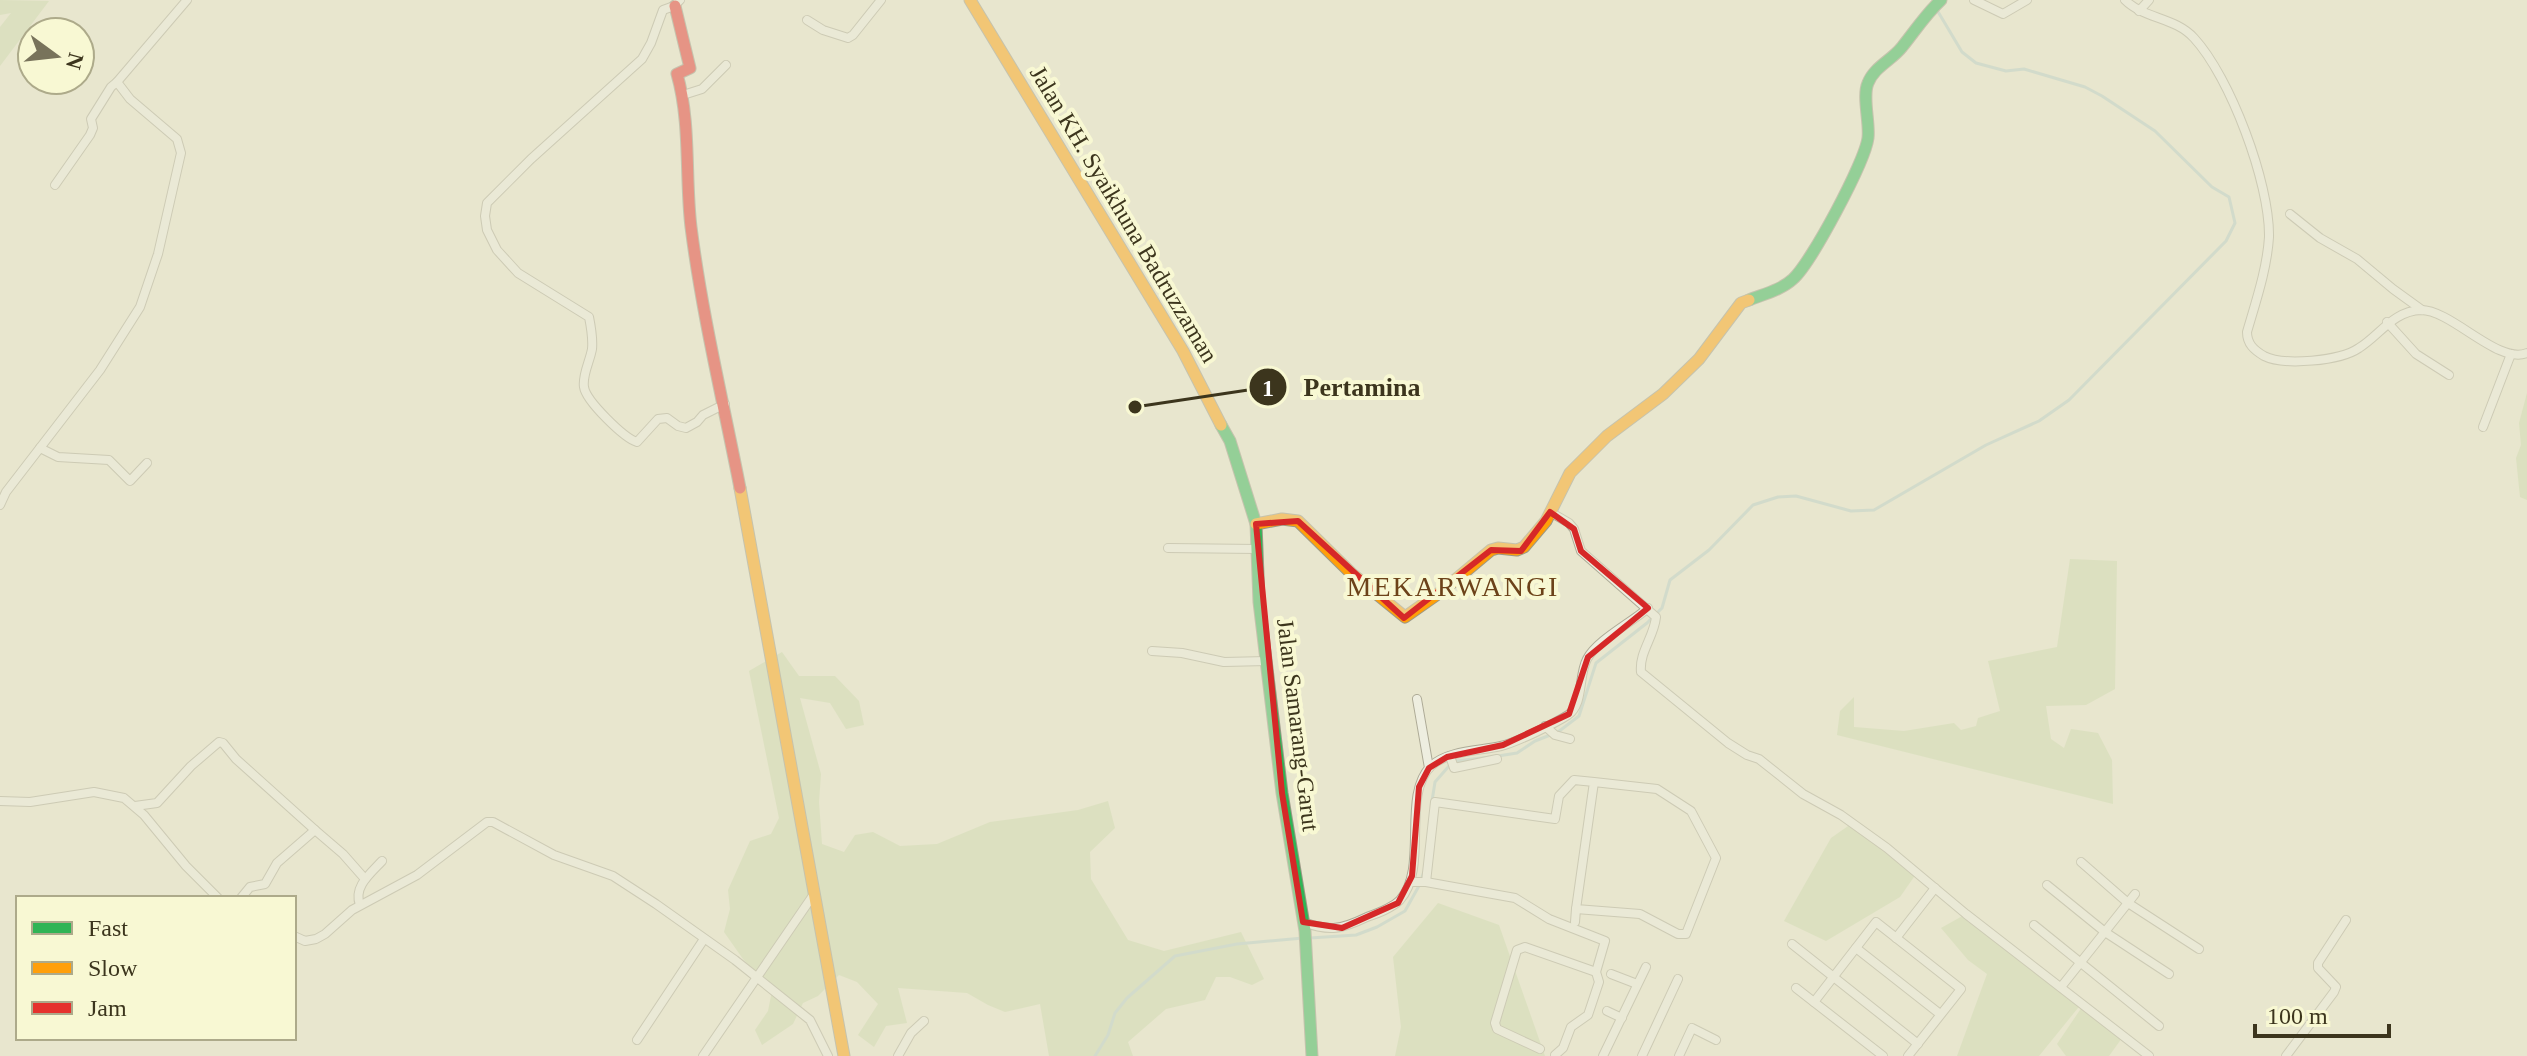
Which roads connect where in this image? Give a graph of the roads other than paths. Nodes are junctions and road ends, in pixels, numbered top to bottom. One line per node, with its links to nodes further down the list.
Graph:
1 (187, 0): 14 (street)
2 (658, 0): 10 (street)
3 (881, 0): 12 (street)
4 (970, 0): 27 (street, Jalan KH. Syaikhuna Badruzzaman)
5 (1974, 0): 6 (street)
6 (2027, 0)
7 (2125, 0): 11 (street)
8 (2149, 0): 11 (street)
9 (1935, 3): 29 (street)
10 (673, 5): 15 (street); 23 (street)
11 (2139, 11): 19 (street)
12 (807, 20)
13 (726, 65): 15 (street)
14 (117, 82): 16 (street); 25 (street)
15 (683, 95): 23 (street)
16 (55, 185)
17 (2290, 214): 18 (street)
18 (2422, 310): 19 (street); 21 (street)
19 (2387, 322): 22 (street)
20 (2527, 353): 21 (street)
21 (2511, 354): 24 (street)
22 (2449, 375)
23 (725, 404): 53 (street)
24 (2483, 427)
25 (40, 448): 26 (street); 28 (street)
26 (147, 463)
27 (1250, 499): 30 (street, Jalan Samarang-Garut)
28 (0, 505)
29 (1550, 512): 30 (street); 33 (street)
30 (1256, 524): 32 (street, Jalan Samarang-Garut)
31 (1168, 548): 32 (street)
32 (1257, 549): 35 (street, Jalan Samarang-Garut)
33 (1652, 612): 37 (street); 52 (street)
34 (1152, 651): 35 (street)
35 (1267, 661): 63 (street, Jalan Samarang-Garut)
36 (1417, 699): 41 (street)
37 (1550, 730): 38 (street); 40 (street)
38 (1570, 739)
39 (1497, 759): 40 (street)
40 (1451, 761): 41 (street)
41 (1429, 768): 49 (street)
42 (1594, 782): 50 (street); 59 (street); 59 (street)
43 (0, 801): 44 (street)
44 (135, 806): 45 (street); 55 (street)
45 (315, 830): 48 (street); 56 (street)
46 (382, 861): 48 (street)
47 (2081, 862): 57 (street)
48 (365, 879): 58 (street)
49 (1412, 882): 50 (street); 63 (street)
50 (1426, 882): 68 (street)
51 (2047, 885): 64 (street)
52 (1935, 888): 66 (street); 82 (street)
53 (814, 894): 79 (street); 97 (street)
54 (2135, 894): 57 (street)
55 (216, 896)
56 (243, 896)
57 (2128, 903): 64 (street); 72 (street)
58 (360, 905): 65 (street); 67 (street)
59 (1576, 909): 61 (street)
60 (2346, 920): 106 (street)
61 (1575, 922)
62 (2034, 925): 73 (street)
63 (1304, 926): 99 (street, Jalan Samarang-Garut)
64 (2105, 932): 73 (street); 77 (street)
65 (296, 937)
66 (1896, 938): 71 (street); 86 (street)
67 (704, 939): 79 (street); 90 (street)
68 (1605, 941): 70 (street); 75 (street)
69 (1792, 944): 78 (street)
70 (1616, 945)
71 (1856, 948): 78 (street); 86 (street)
72 (2199, 949)
73 (2080, 963): 82 (street); 89 (street)
74 (1646, 967): 81 (street)
75 (1596, 972): 93 (street); 94 (street)
76 (1611, 974): 81 (street)
77 (2169, 974)
78 (1833, 977): 84 (street); 92 (street)
79 (757, 979): 95 (street); 96 (street)
80 (1678, 979): 101 (street)
81 (1637, 984): 87 (street)
82 (2061, 987): 105 (street)
83 (1796, 988): 84 (street)
84 (1814, 1002): 103 (street)
85 (1607, 1011): 87 (street)
86 (1940, 1014): 92 (street)
87 (1622, 1018): 100 (street)
88 (924, 1021): 98 (street)
89 (2159, 1026)
90 (637, 1040)
91 (1716, 1040): 102 (street)
92 (1918, 1044): 104 (street)
93 (1540, 1049)
94 (1555, 1055)
95 (703, 1056)
96 (828, 1056)
97 (844, 1056)
98 (898, 1056)
99 (1312, 1056)
100 (1603, 1056)
101 (1642, 1056)
102 (1679, 1056)
103 (1883, 1056)
104 (1908, 1056)
105 (2149, 1056)
106 (2286, 1056)

